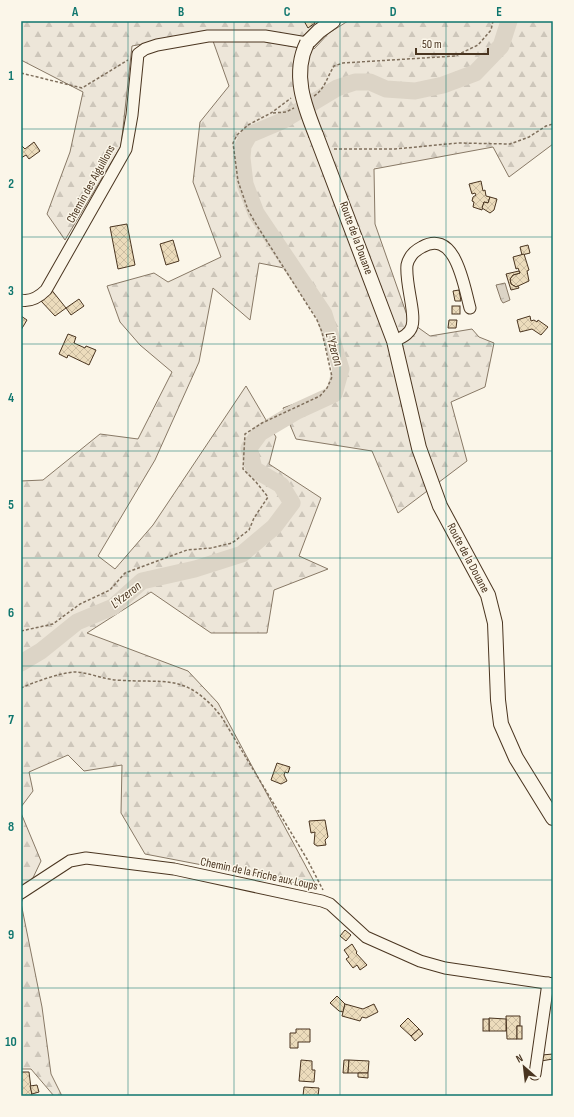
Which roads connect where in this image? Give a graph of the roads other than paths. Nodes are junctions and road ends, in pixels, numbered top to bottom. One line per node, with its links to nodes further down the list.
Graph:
1 (333, 21): 2 (main road)
2 (307, 43): 3 (street, Chemin des Aiguillons); 5 (main road, Route de la Douane, bridge)
3 (21, 300)
4 (470, 308): 5 (street)
5 (394, 341): 6 (main road, Route de la Douane)
6 (553, 818)
7 (21, 893): 8 (street, Chemin de la Friche aux Loups)
8 (551, 984): 9 (street)
9 (535, 1074)

